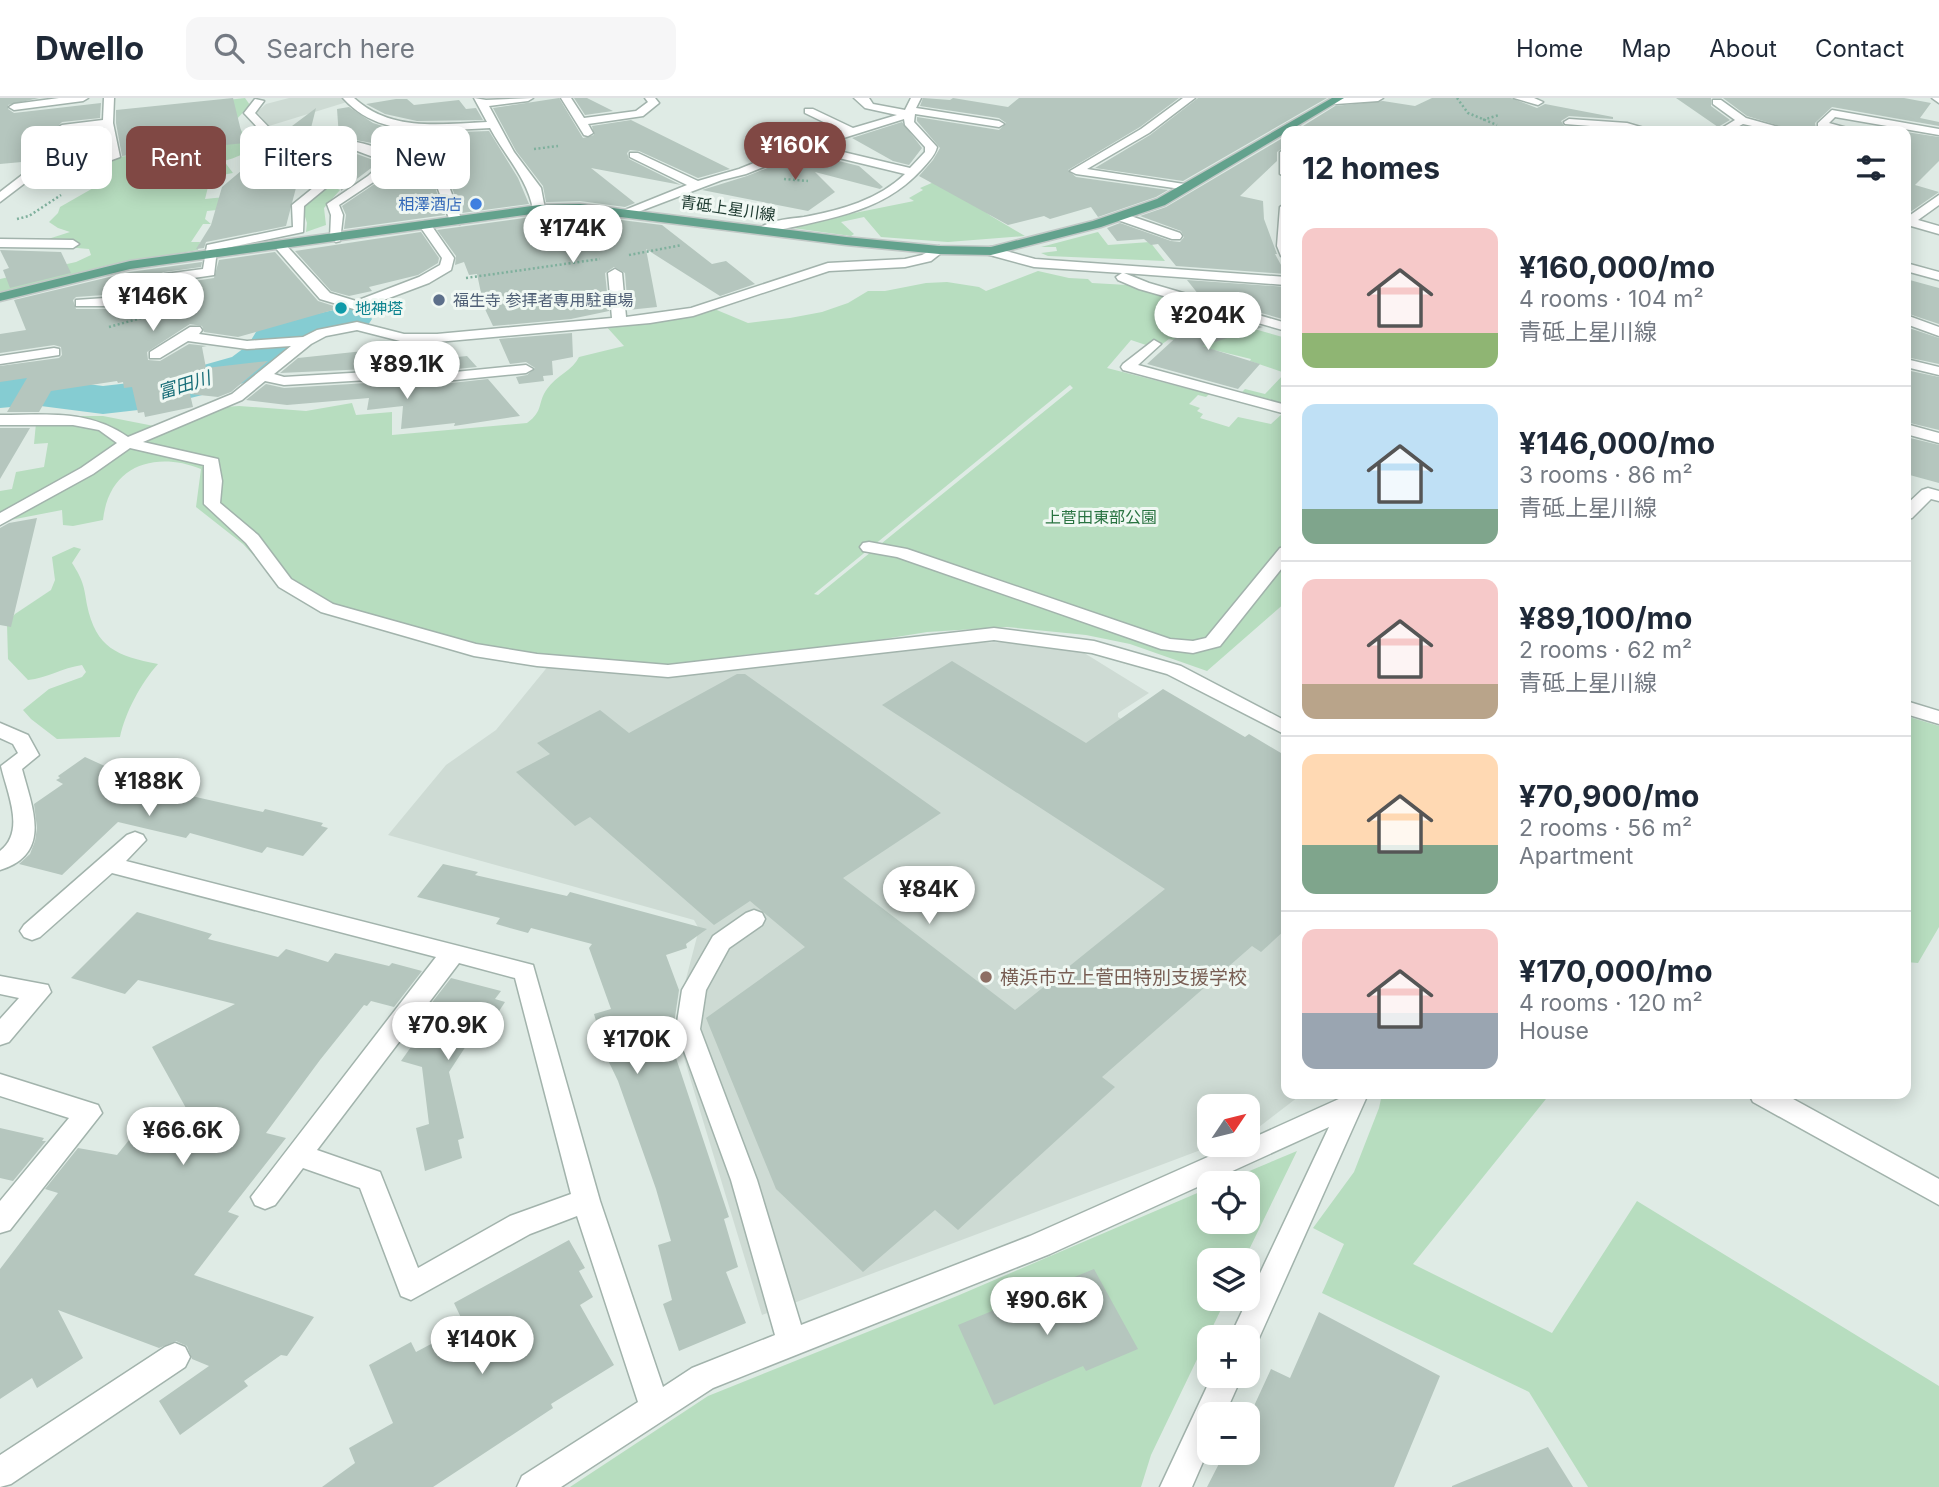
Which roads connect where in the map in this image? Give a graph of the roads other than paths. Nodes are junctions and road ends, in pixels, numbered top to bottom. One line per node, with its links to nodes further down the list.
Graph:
1 (83, 98): 15 (street)
2 (109, 98): 23 (street)
3 (348, 98): 25 (street)
4 (528, 98): 14 (street)
5 (566, 98): 6 (street)
6 (650, 98)
7 (859, 98): 18 (street)
8 (1190, 98): 41 (street)
9 (1378, 98): 12 (street)
10 (1518, 98): 16 (street)
11 (1337, 99): 12 (street); 27 (main road, 青砥上星川線)
12 (1356, 99)
13 (261, 100): 56 (street)
14 (480, 101): 25 (street)
15 (13, 102): 19 (street)
16 (1538, 102)
17 (1717, 102): 21 (street)
18 (912, 107): 24 (street); 34 (street); 39 (street)
19 (0, 109)
20 (809, 111): 34 (street)
21 (1742, 120): 29 (street); 30 (street)
22 (1569, 122): 28 (street)
23 (108, 123): 26 (street); 44 (street)
24 (998, 124)
25 (492, 125): 46 (street)
26 (80, 126)
27 (1299, 126)
28 (1627, 126)
29 (1731, 126)
30 (1767, 126)
31 (1827, 126): 32 (street)
32 (1905, 126)
33 (1911, 127): 35 (street)
34 (851, 131): 37 (street)
35 (1939, 132)
36 (1281, 137): 41 (main road, 青砥上星川線)
37 (805, 145): 39 (street); 40 (street)
38 (634, 155): 40 (street)
39 (912, 172): 53 (street)
40 (697, 185): 47 (street)
41 (1185, 188): 48 (main road, 青砥上星川線)
42 (318, 189): 62 (street)
43 (444, 190): 49 (street)
44 (0, 198)
45 (1939, 199): 50 (street)
46 (539, 209): 47 (main road, 青砥上星川線); 49 (main road, 青砥上星川線)
47 (626, 212): 53 (main road, 青砥上星川線)
48 (1122, 217): 55 (street); 61 (main road, 青砥上星川線)
49 (456, 221): 52 (main road, 青砥上星川線)
50 (1911, 221)
51 (1911, 224): 54 (street)
52 (425, 225): 56 (main road, 青砥上星川線); 70 (street)
53 (763, 230): 60 (main road, 青砥上星川線)
54 (1939, 230)
55 (1176, 236)
56 (336, 238): 59 (main road, 青砥上星川線)
57 (0, 243): 58 (street)
58 (73, 244)
59 (279, 245): 62 (main road, 青砥上星川線); 70 (street)
60 (939, 250): 61 (main road, 青砥上星川線); 71 (street)
61 (991, 251): 64 (street)
62 (211, 254): 68 (main road, 青砥上星川線); 69 (street)
63 (1911, 268): 66 (street)
64 (1105, 269): 67 (street); 75 (street)
65 (615, 273): 71 (street)
66 (1939, 276)
67 (1281, 281)
68 (0, 297)
69 (81, 303)
70 (357, 306): 74 (street)
71 (619, 321): 74 (street)
72 (1911, 321): 77 (street)
73 (201, 325): 78 (street)
74 (357, 326): 79 (street)
75 (1281, 326)
76 (1911, 331): 77 (street)
77 (1939, 333)
78 (185, 336): 79 (street); 82 (street)
79 (306, 341): 87 (street)
80 (1154, 344): 88 (street)
81 (54, 352): 83 (street)
82 (155, 355)
83 (0, 360)
84 (1911, 364): 86 (street)
85 (526, 369): 87 (street)
86 (1939, 371)
87 (265, 377): 92 (street)
88 (1281, 409)
89 (0, 420): 92 (street)
90 (1911, 430): 91 (street)
91 (1939, 438)
92 (127, 443): 95 (street); 98 (street)
93 (1939, 496): 94 (street)
94 (1911, 509)
95 (0, 520)
96 (869, 547): 97 (street)
97 (1281, 558)
98 (537, 660): 99 (street); 102 (street)
99 (509, 671)
100 (1911, 709): 101 (street)
101 (1939, 718)
102 (1281, 726)
103 (0, 730): 105 (street)
104 (135, 839): 106 (street)
105 (0, 862)
106 (107, 864): 108 (street); 109 (street)
107 (754, 919): 121 (street)
108 (32, 931)
109 (453, 953): 115 (street); 118 (street)
110 (0, 985): 111 (street)
111 (0, 1035)
112 (0, 1086): 119 (street)
113 (1353, 1099): 120 (street); 121 (street)
114 (1771, 1099): 116 (street)
115 (299, 1155): 117 (street); 118 (street)
116 (1939, 1193)
117 (265, 1197)
118 (586, 1201): 123 (street)
119 (0, 1221)
120 (1250, 1325)
121 (792, 1343): 123 (street)
122 (175, 1357): 125 (street)
123 (655, 1409): 126 (street)
124 (1197, 1441): 127 (street)
125 (0, 1473)
126 (533, 1487)
127 (1176, 1487)

